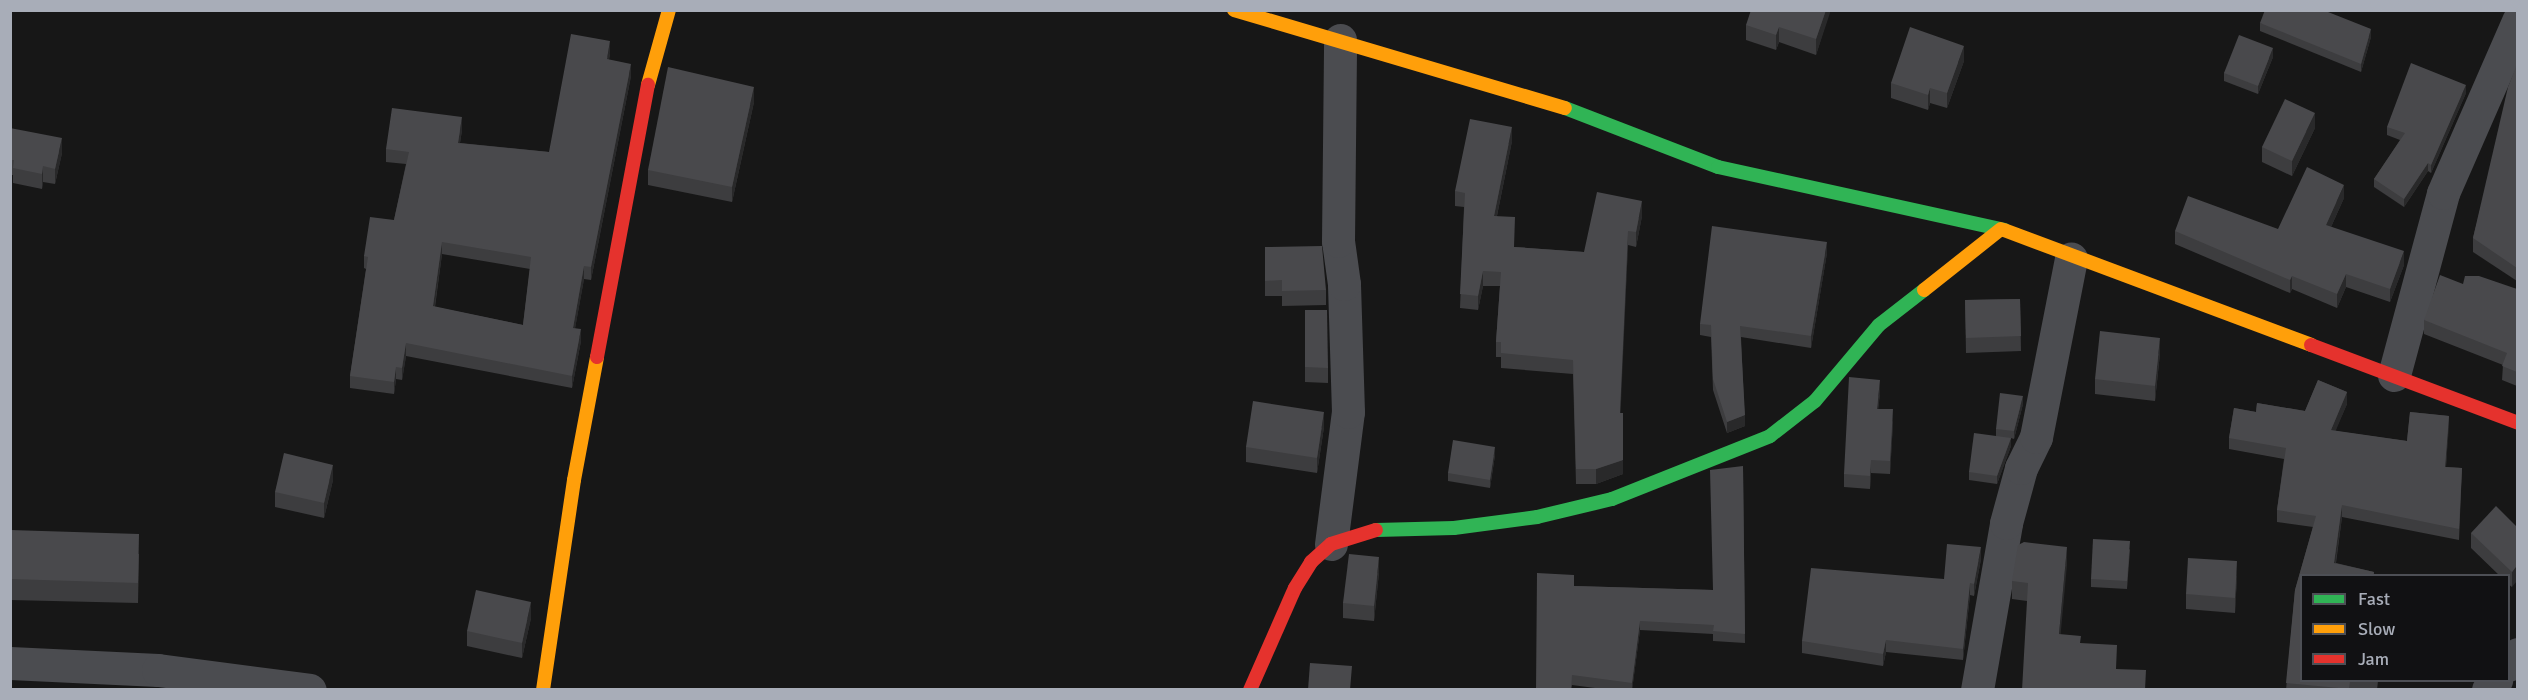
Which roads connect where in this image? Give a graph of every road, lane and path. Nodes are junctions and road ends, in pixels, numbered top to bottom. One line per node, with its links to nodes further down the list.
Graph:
1 (669, 10): 12 (street)
2 (1234, 10): 4 (street)
3 (2517, 21): 7 (street)
4 (1340, 40): 5 (street); 9 (street)
5 (2001, 229): 6 (street); 9 (street)
6 (2071, 258): 7 (street); 14 (street)
7 (2394, 375): 8 (street)
8 (2517, 423)
9 (1331, 544): 13 (street)
10 (10, 663): 11 (street)
11 (310, 690)
12 (543, 690)
13 (1250, 690)
14 (1977, 690)

